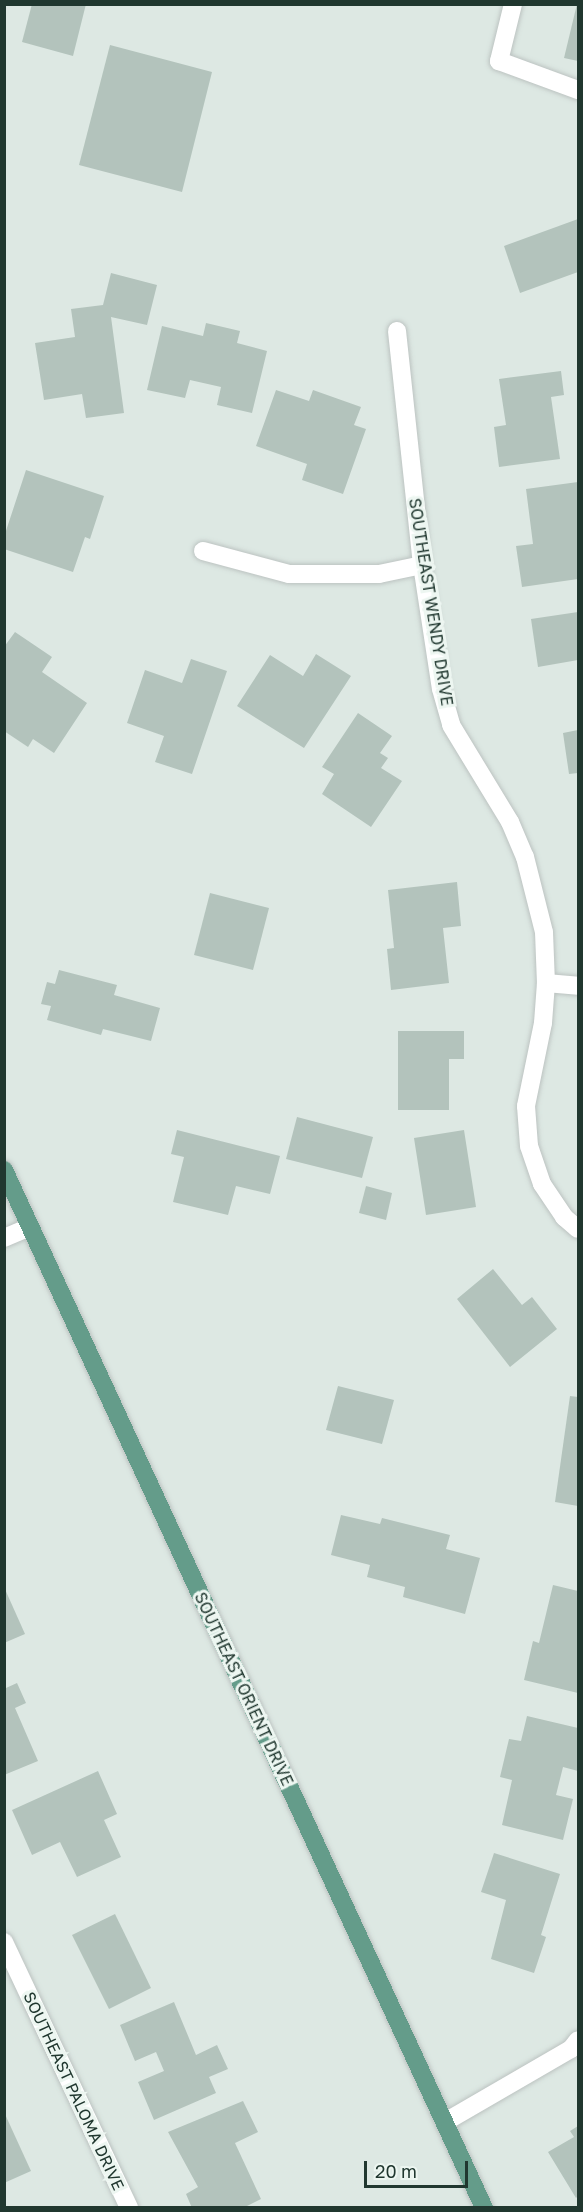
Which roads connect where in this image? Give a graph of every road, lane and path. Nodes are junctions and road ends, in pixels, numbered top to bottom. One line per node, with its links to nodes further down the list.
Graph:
1 (513, 4): 2 (street)
2 (579, 90)
3 (397, 331): 5 (street, SOUTHEAST WENDY DRIVE)
4 (203, 551): 5 (street)
5 (422, 565): 6 (street, SOUTHEAST WENDY DRIVE)
6 (546, 983): 7 (street); 10 (street, SOUTHEAST WENDY DRIVE)
7 (579, 986)
8 (4, 1170): 9 (main road, SOUTHEAST ORIENT DRIVE)
9 (30, 1227): 11 (street); 14 (main road, SOUTHEAST ORIENT DRIVE)
10 (579, 1229)
11 (4, 1238)
12 (4, 1942): 15 (street, SOUTHEAST PALOMA DRIVE)
13 (579, 2040): 14 (street)
14 (445, 2122): 16 (main road, SOUTHEAST ORIENT DRIVE)
15 (129, 2208)
16 (484, 2208)

